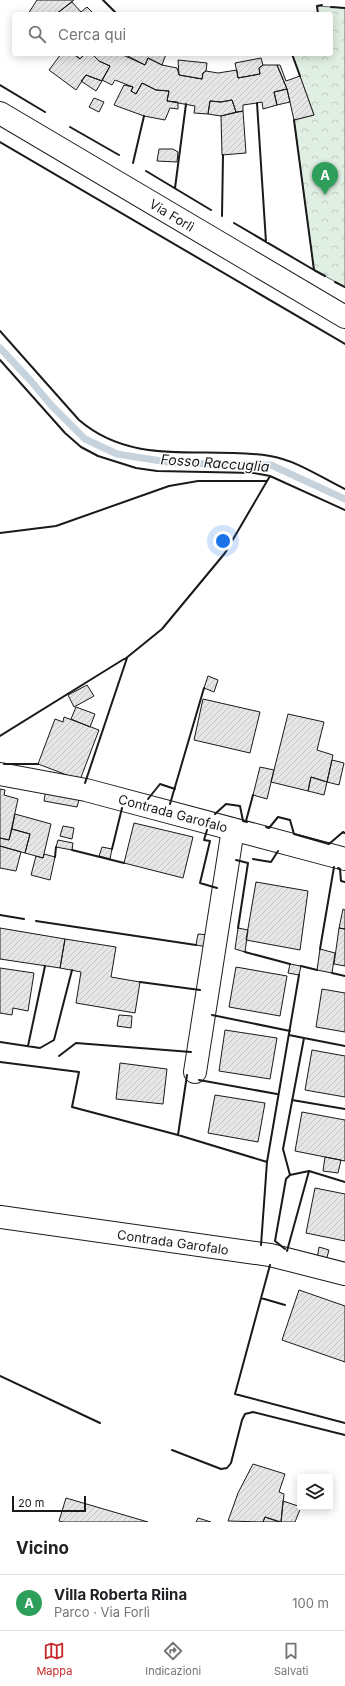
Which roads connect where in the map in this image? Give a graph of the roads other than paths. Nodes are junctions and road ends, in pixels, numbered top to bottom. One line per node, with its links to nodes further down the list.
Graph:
1 (0, 113): 2 (street, Via Forlì)
2 (345, 316)
3 (0, 774): 4 (street, Contrada Garofalo)
4 (233, 829): 5 (street, Contrada Garofalo); 6 (street)
5 (345, 859)
6 (195, 1072)
7 (0, 1217): 8 (street, Contrada Garofalo)
8 (345, 1274)

